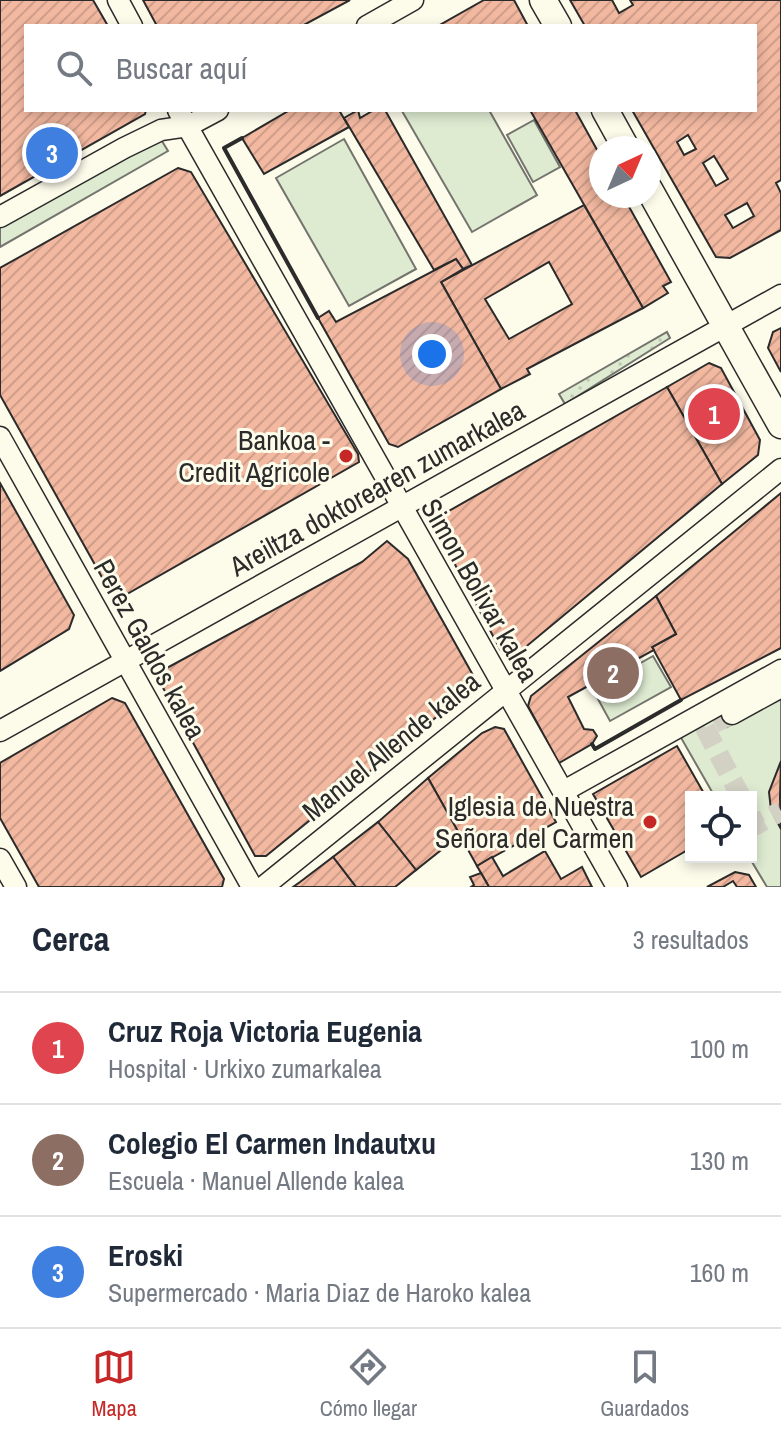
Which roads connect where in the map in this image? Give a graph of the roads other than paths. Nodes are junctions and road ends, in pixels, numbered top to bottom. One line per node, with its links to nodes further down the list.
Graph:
1 (118, 0): 4 (street)
2 (413, 0): 5 (street)
3 (543, 0): 6 (main road)
4 (131, 24)
5 (371, 24)
6 (557, 24)
7 (209, 112): 9 (street)
8 (606, 112): 10 (main road)
9 (183, 118): 12 (street); 18 (street, Simon Bolivar kalea)
10 (619, 136)
11 (660, 208): 14 (main road)
12 (0, 217)
13 (781, 295): 14 (street, Areiltza doktorearen zumarkalea)
14 (727, 326): 15 (main road); 18 (street, Areiltza doktorearen zumarkalea)
15 (781, 425)
16 (0, 437): 19 (street, Perez Galdos kalea)
17 (781, 469): 22 (street, Manuel Allende kalea)
18 (399, 506): 19 (street, Areiltza doktorearen zumarkalea); 22 (street, Simon Bolivar kalea)
19 (124, 661): 24 (street, Areiltza doktorearen zumarkalea); 28 (street, Perez Galdos kalea)
20 (781, 670): 25 (street)
21 (781, 687): 23 (street)
22 (505, 689): 25 (street, Simon Bolivar kalea); 29 (street, Manuel Allende kalea)
23 (732, 714)
24 (0, 731)
25 (564, 791): 30 (street, Simon Bolivar kalea)
26 (0, 859): 27 (street)
27 (16, 887)
28 (252, 887)
29 (263, 887)
30 (617, 887)

